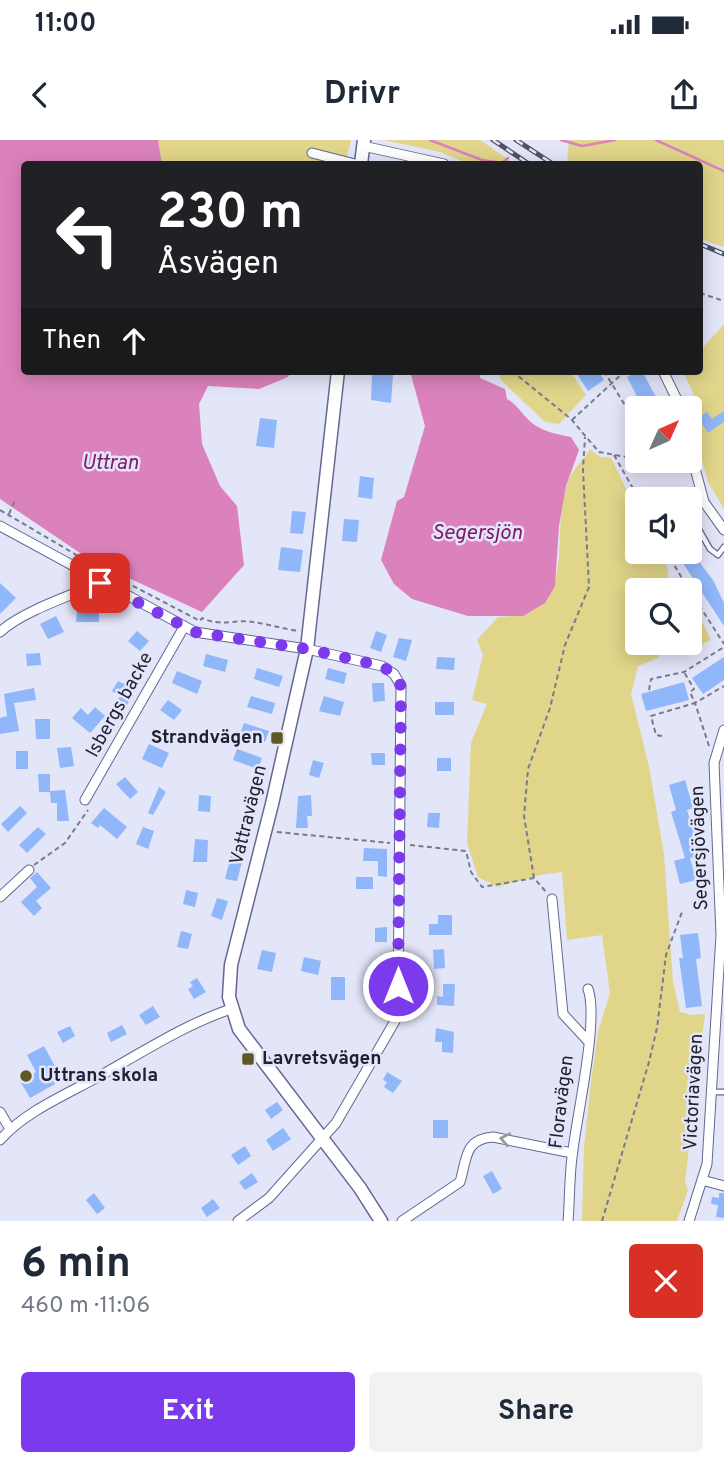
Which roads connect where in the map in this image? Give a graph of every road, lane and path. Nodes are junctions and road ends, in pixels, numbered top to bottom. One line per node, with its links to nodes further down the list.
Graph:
1 (363, 143): 4 (street); 5 (street)
2 (312, 152): 3 (street)
3 (344, 161)
4 (356, 161)
5 (432, 161)
6 (703, 294): 7 (path)
7 (724, 301)
8 (338, 375): 35 (street, Vattravägen)
9 (517, 375): 16 (path)
10 (606, 375): 13 (path)
11 (621, 375): 13 (path)
12 (665, 375): 14 (street)
13 (612, 384): 15 (path); 16 (path)
14 (675, 396)
15 (625, 405)
16 (572, 420): 17 (path)
17 (585, 437): 18 (path); 49 (path)
18 (614, 454): 19 (path); 21 (path)
19 (625, 456)
20 (696, 473): 26 (street)
21 (632, 487)
22 (16, 498): 24 (path)
23 (0, 510): 24 (path)
24 (8, 514): 33 (path)
25 (0, 526): 29 (street)
26 (724, 530)
27 (702, 536): 28 (lane)
28 (724, 547)
29 (100, 583): 31 (street); 32 (street)
30 (702, 610): 34 (path)
31 (184, 626): 35 (street); 43 (street, Isbergs backe)
32 (1, 629)
33 (304, 632)
34 (724, 645): 36 (path)
35 (307, 649): 45 (street, Vattravägen); 46 (street)
36 (684, 672): 38 (path); 39 (path)
37 (724, 686): 39 (path)
38 (649, 690)
39 (695, 703): 41 (path); 42 (path)
40 (724, 730): 44 (street, Segersjövägen)
41 (662, 736)
42 (711, 748)
43 (85, 800): 47 (path)
44 (720, 821): 53 (street, Segersjövägen)
45 (266, 831): 46 (path); 55 (street, Vattravägen)
46 (399, 844): 49 (path); 62 (street)
47 (42, 857)
48 (29, 870): 50 (street)
49 (534, 878): 51 (path)
50 (0, 897)
51 (552, 899): 56 (street)
52 (682, 912): 71 (path)
53 (722, 963): 57 (street, Victoriavägen)
54 (588, 989): 56 (street, Floravägen)
55 (231, 1009): 61 (street); 62 (street, Vattravägen)
56 (587, 1040): 64 (street, Floravägen)
57 (719, 1046): 58 (street, Victoriavägen)
58 (712, 1092): 59 (lane); 65 (street, Victoriavägen)
59 (724, 1092)
60 (0, 1112): 61 (street)
61 (10, 1129): 63 (street)
62 (321, 1137): 67 (street); 68 (street, Vattravägen)
63 (0, 1140)
64 (572, 1153): 69 (street, one-way to 69); 70 (street, Floravägen)
65 (702, 1180): 66 (street); 72 (street, Victoriavägen)
66 (724, 1186)
67 (238, 1221)
68 (381, 1221)
69 (402, 1221)
70 (568, 1221)
71 (603, 1221)
72 (689, 1221)

